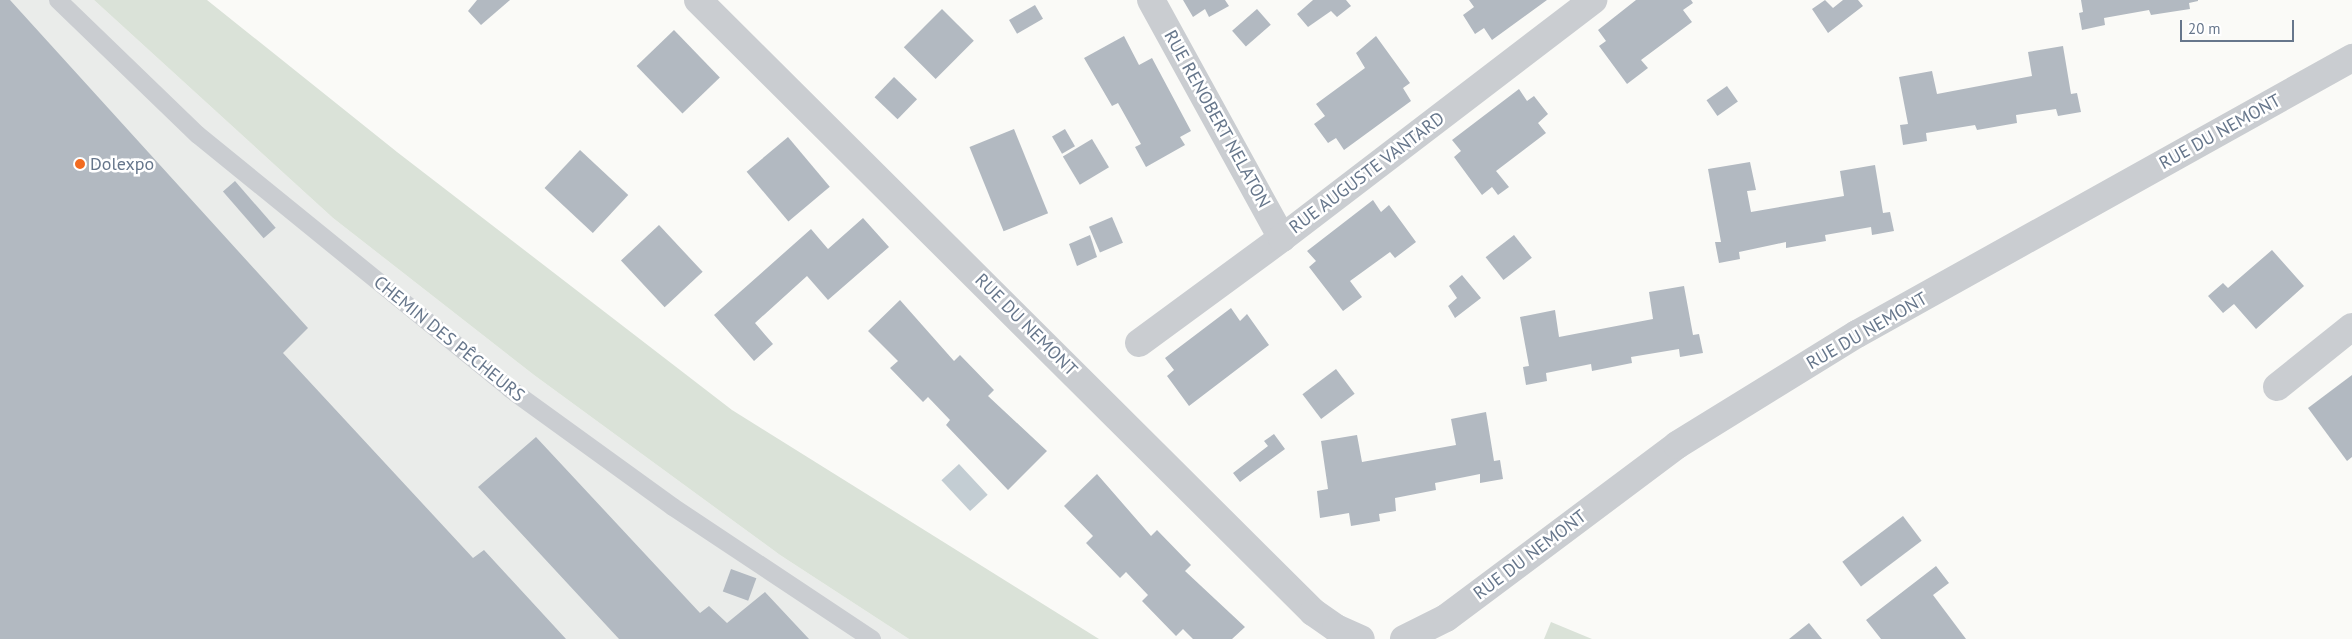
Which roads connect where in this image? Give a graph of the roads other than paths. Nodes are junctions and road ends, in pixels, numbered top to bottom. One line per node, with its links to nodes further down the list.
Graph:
1 (58, 0): 10 (lane, CHEMIN DES PÊCHEURS)
2 (698, 0): 11 (street, RUE DU NEMONT)
3 (1151, 0): 6 (street, RUE RENOBERT NELATON)
4 (1593, 0): 6 (street, RUE AUGUSTE VANTARD)
5 (2352, 58): 12 (street, RUE DU NEMONT)
6 (1282, 238): 8 (street, RUE AUGUSTE VANTARD)
7 (2352, 327): 9 (street)
8 (1139, 343)
9 (2277, 387)
10 (872, 639)
11 (1360, 639)
12 (1404, 639)

